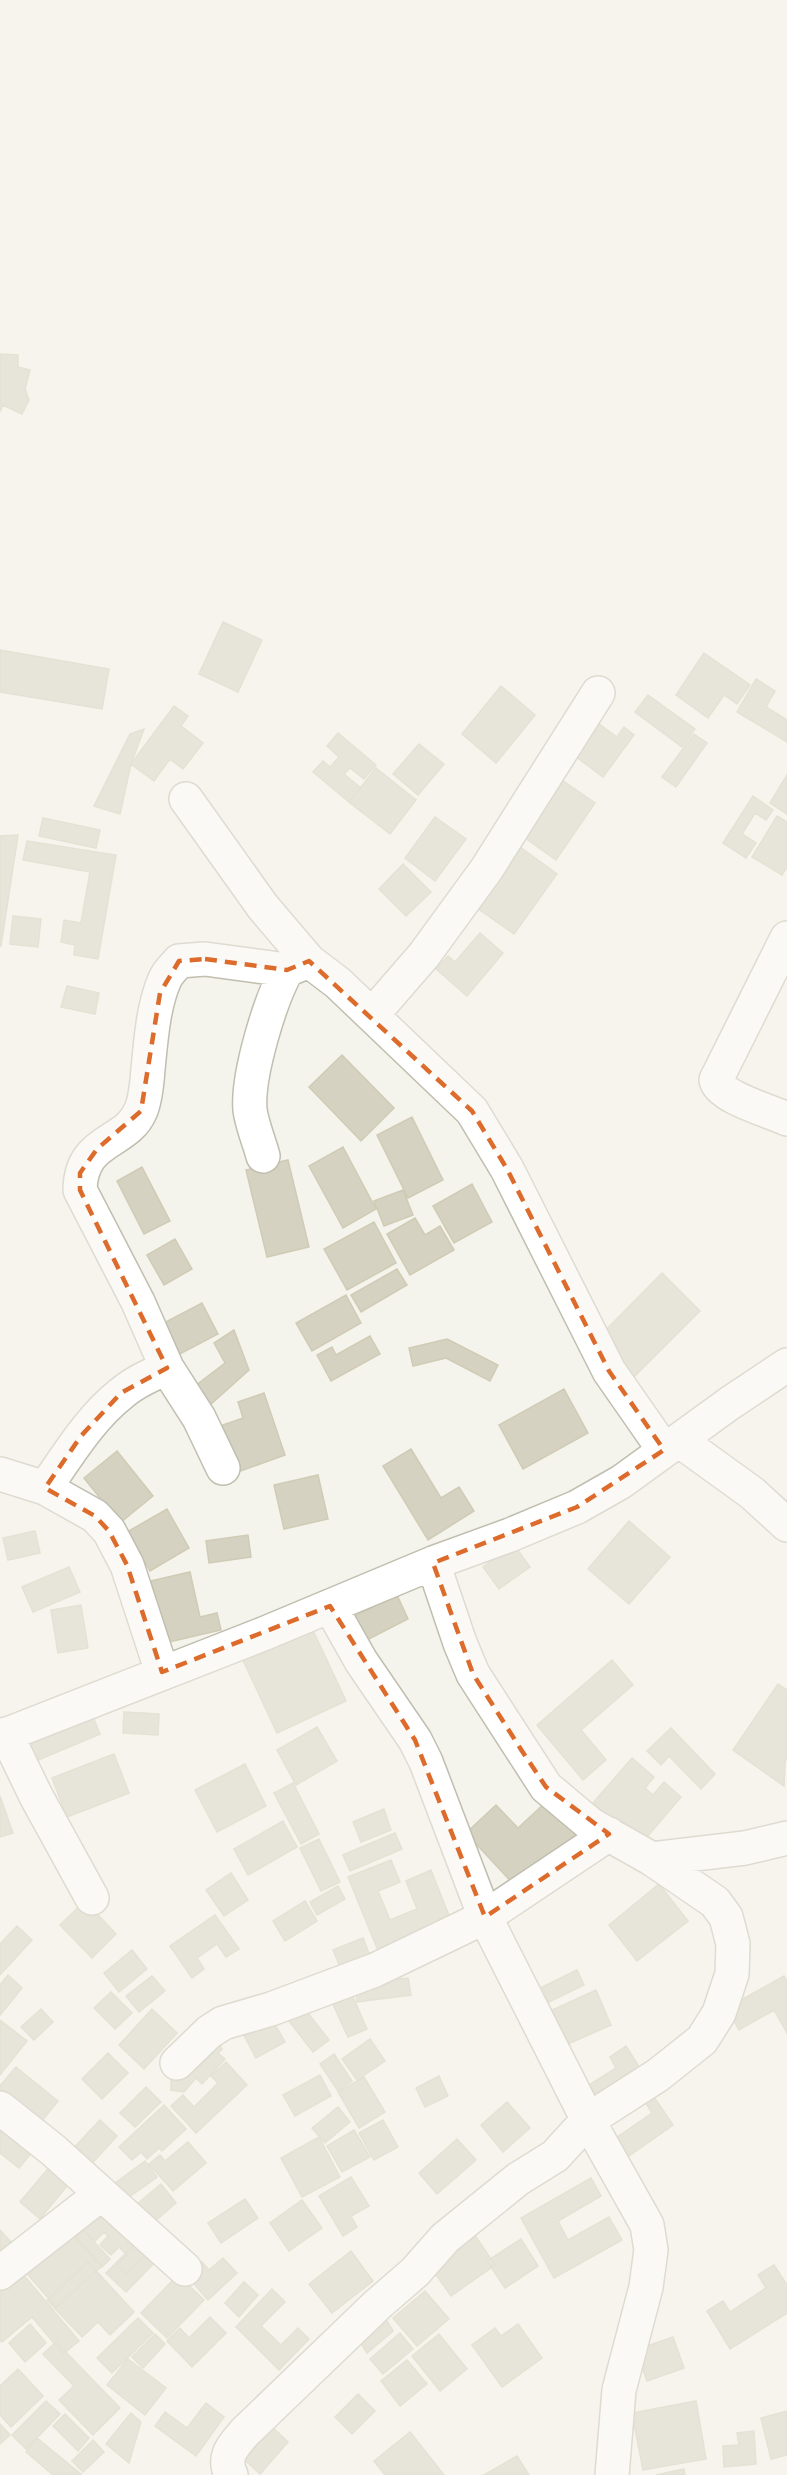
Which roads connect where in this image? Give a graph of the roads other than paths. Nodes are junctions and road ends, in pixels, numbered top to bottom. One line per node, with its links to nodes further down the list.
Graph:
1 (598, 693): 5 (street)
2 (186, 799): 4 (street)
3 (787, 938): 6 (street)
4 (298, 965): 5 (street); 7 (street); 9 (street)
5 (372, 1016): 10 (street)
6 (787, 1119)
7 (263, 1156)
8 (787, 1365): 10 (street)
9 (167, 1368): 11 (street); 13 (street)
10 (672, 1446): 14 (street); 15 (street)
11 (223, 1468)
12 (0, 1474): 13 (street)
13 (45, 1488): 17 (street)
14 (787, 1525)
15 (433, 1563): 16 (street); 19 (street)
16 (330, 1606): 17 (street); 23 (street)
17 (162, 1672): 18 (street)
18 (3, 1736): 22 (street)
19 (609, 1834): 21 (street); 23 (street)
20 (787, 1838): 21 (street)
21 (652, 1859): 26 (street)
22 (92, 1898)
23 (485, 1917): 24 (street); 26 (street)
24 (177, 2063)
25 (0, 2108): 27 (street)
26 (588, 2120): 30 (street); 31 (street)
27 (101, 2194): 28 (street); 29 (street)
28 (185, 2269)
29 (0, 2273)
30 (231, 2475)
31 (612, 2475)

